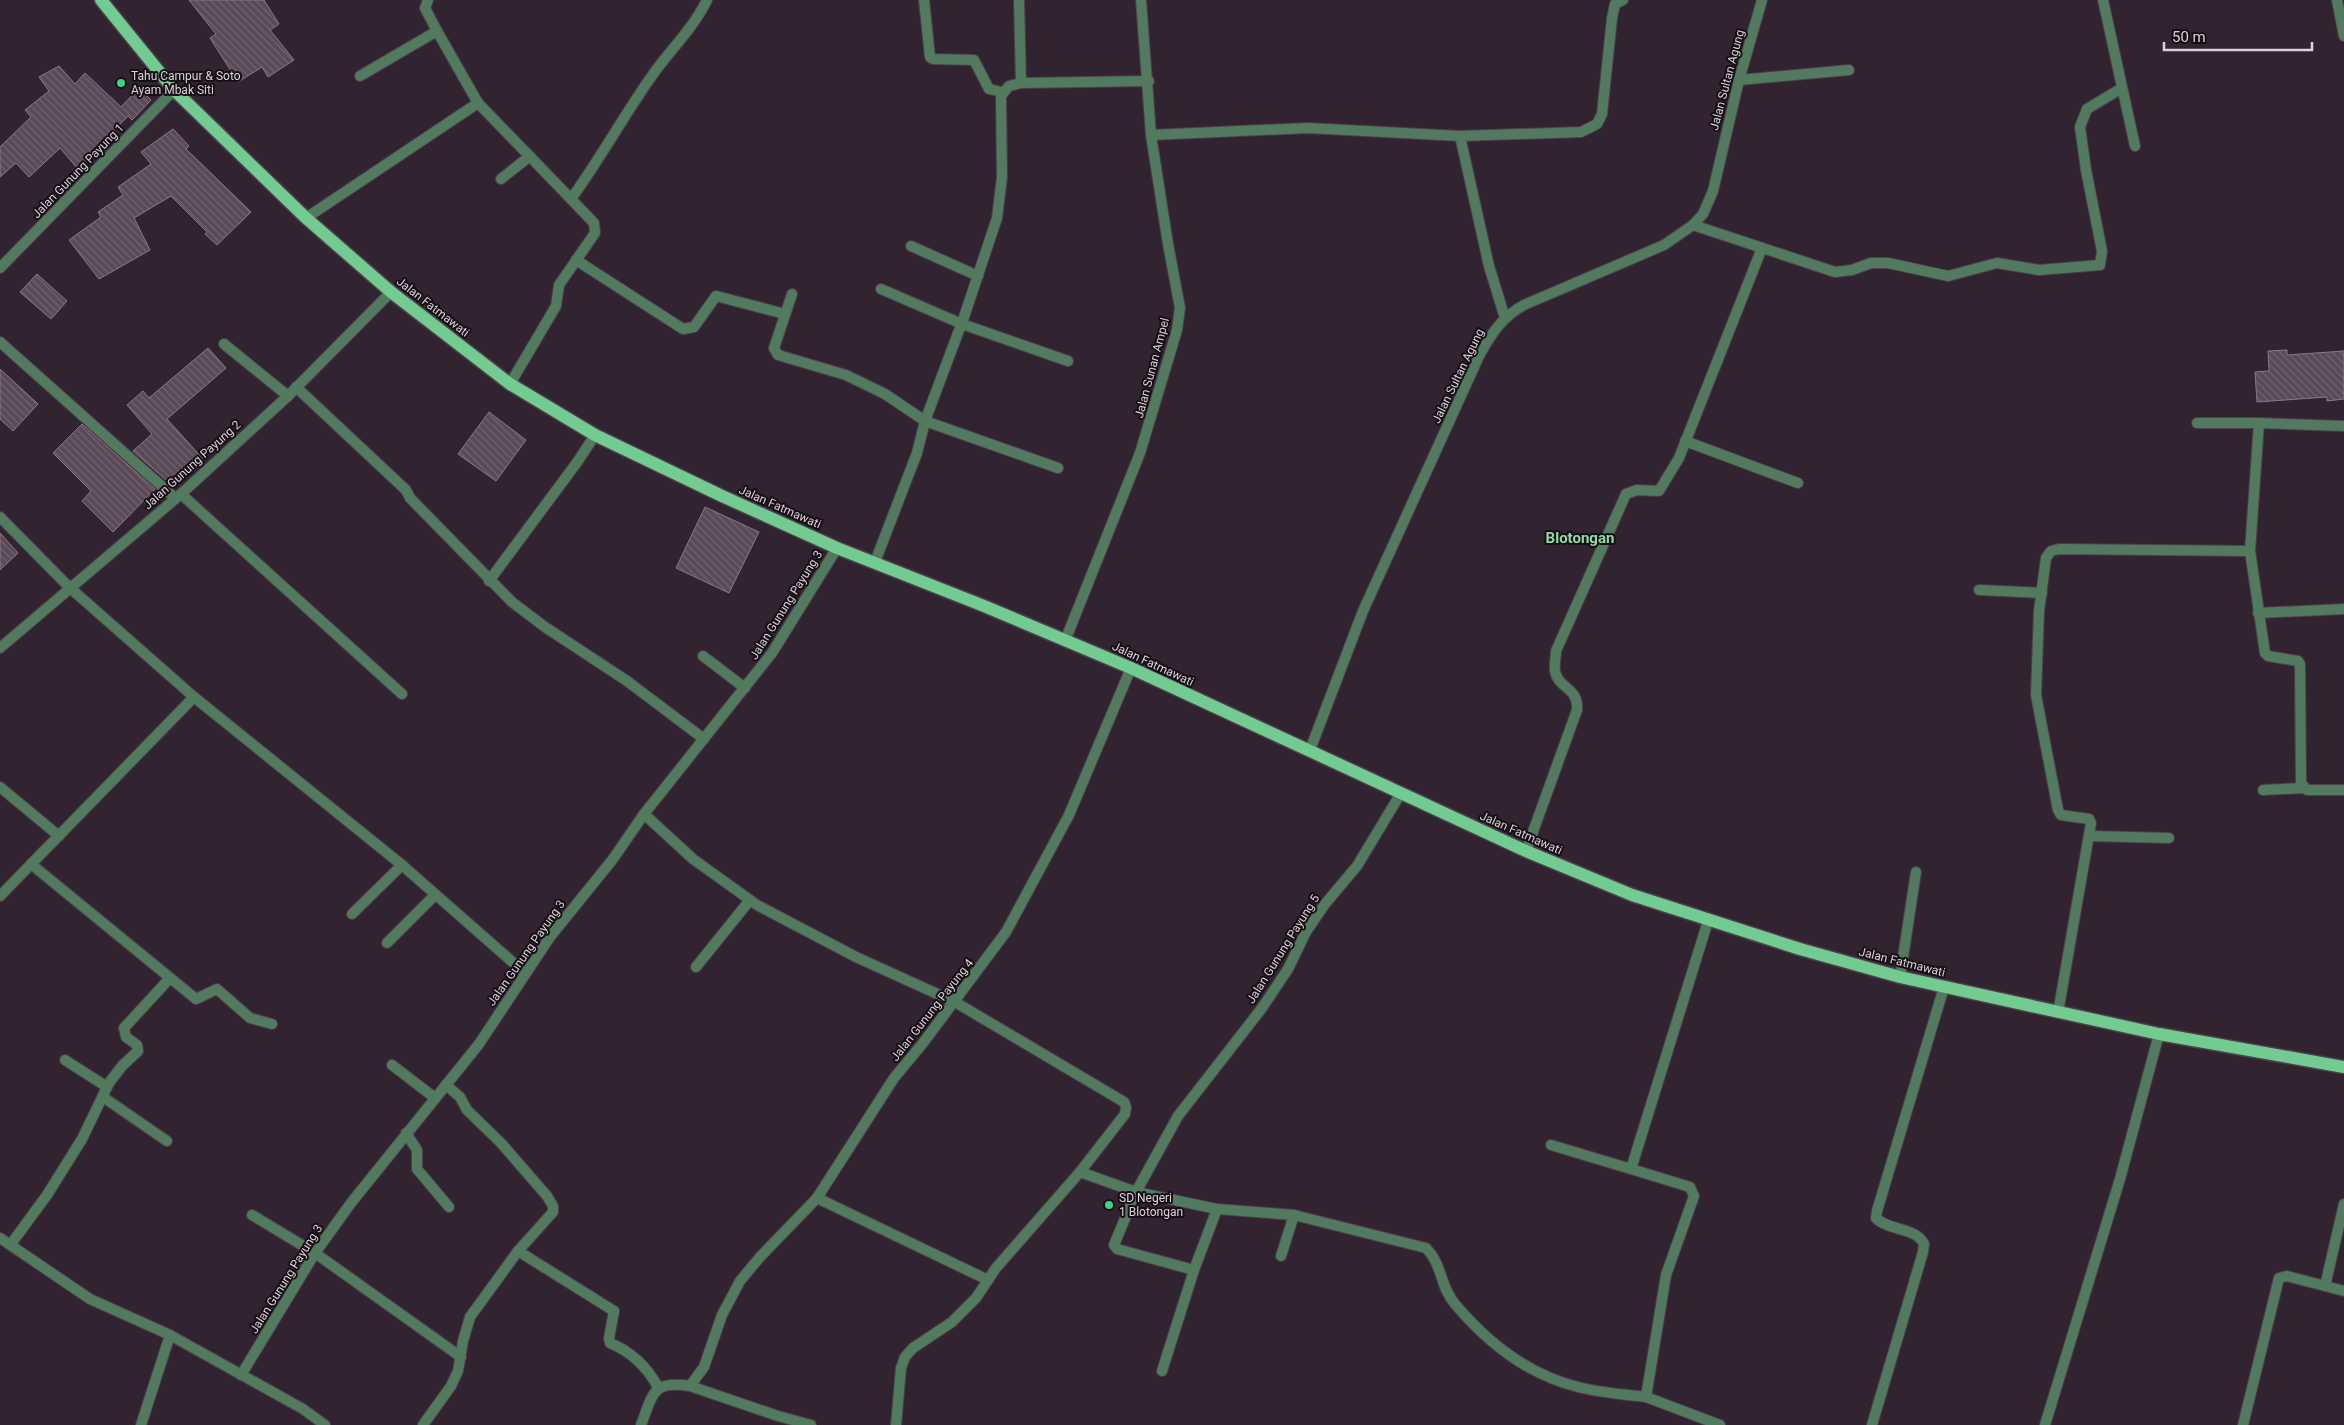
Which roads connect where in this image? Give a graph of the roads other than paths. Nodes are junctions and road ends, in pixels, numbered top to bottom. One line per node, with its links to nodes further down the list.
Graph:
1 (101, 0): 19 (main road, Jalan Fatmawati)
2 (428, 0): 11 (street)
3 (707, 0): 27 (street)
4 (924, 0): 20 (street)
5 (1019, 0): 16 (street)
6 (1141, 0): 17 (street, Jalan Sunan Ampel)
7 (1623, 0): 23 (street)
8 (1762, 0): 15 (street, Jalan Sultan Agung)
9 (2103, 0): 18 (street)
10 (2337, 0): 12 (street)
11 (437, 31): 14 (street); 21 (street)
12 (2344, 36)
13 (1849, 70): 15 (street)
14 (360, 76)
15 (1739, 80): 29 (street, Jalan Sultan Agung)
16 (1021, 82): 17 (street); 20 (street)
17 (1149, 82): 22 (street, Jalan Sunan Ampel)
18 (2122, 88): 24 (street); 31 (street)
19 (174, 90): 28 (main road, Jalan Fatmawati); 33 (street, Jalan Gunung Payung 1)
20 (1002, 92): 34 (street)
21 (478, 103): 25 (street); 28 (street)
22 (1152, 135): 23 (street); 66 (street, Jalan Sunan Ampel)
23 (1460, 136): 39 (street)
24 (2135, 146)
25 (530, 156): 26 (street); 27 (street)
26 (501, 179)
27 (572, 199): 32 (street)
28 (306, 218): 36 (main road, Jalan Fatmawati)
29 (1693, 226): 31 (street); 39 (street, Jalan Sultan Agung)
30 (911, 246): 34 (street)
31 (1762, 248): 52 (street)
32 (576, 260): 38 (street); 44 (street)
33 (0, 268)
34 (978, 276): 40 (street)
35 (881, 289): 40 (street)
36 (391, 292): 44 (main road, Jalan Fatmawati); 45 (street, Jalan Gunung Payung 2)
37 (792, 294): 38 (street)
38 (785, 314): 47 (street)
39 (1505, 318): 74 (street, Jalan Sultan Agung)
40 (962, 324): 43 (street); 47 (street)
41 (0, 342): 55 (street)
42 (224, 344): 46 (street)
43 (1068, 361)
44 (510, 384): 51 (main road, Jalan Fatmawati)
45 (296, 387): 46 (street, Jalan Gunung Payung 2); 60 (street)
46 (288, 396): 55 (street, Jalan Gunung Payung 2)
47 (925, 421): 53 (street); 59 (street)
48 (2197, 423): 49 (street)
49 (2258, 423): 50 (street); 58 (street)
50 (2344, 426)
51 (594, 435): 57 (main road, Jalan Fatmawati); 60 (street)
52 (1685, 441): 54 (street); 84 (street)
53 (1058, 468)
54 (1798, 483)
55 (178, 496): 61 (street, Jalan Gunung Payung 2); 71 (street)
56 (0, 517): 61 (street)
57 (837, 548): 59 (main road, Jalan Fatmawati); 70 (street, Jalan Gunung Payung 3)
58 (2250, 551): 63 (street); 65 (street)
59 (875, 562): 66 (main road, Jalan Fatmawati)
60 (489, 581): 73 (street)
61 (69, 587): 67 (street, Jalan Gunung Payung 2); 72 (street)
62 (1979, 590): 63 (street)
63 (2042, 593): 82 (street)
64 (2344, 609): 65 (street)
65 (2258, 613): 76 (street)
66 (1066, 641): 69 (main road, Jalan Fatmawati)
67 (0, 648)
68 (704, 656): 70 (street)
69 (1131, 668): 74 (main road, Jalan Fatmawati); 99 (street, Jalan Gunung Payung 4)
70 (745, 688): 73 (street, Jalan Gunung Payung 3)
71 (402, 694)
72 (194, 697): 81 (street); 86 (street)
73 (704, 739): 80 (street, Jalan Gunung Payung 3)
74 (1310, 750): 79 (main road, Jalan Fatmawati)
75 (0, 787): 81 (street)
76 (2304, 788): 77 (street); 78 (street)
77 (2263, 790)
78 (2344, 790)
79 (1401, 794): 84 (main road, Jalan Fatmawati); 115 (street, Jalan Gunung Payung 5)
80 (644, 814): 90 (street); 95 (street, Jalan Gunung Payung 3)
81 (59, 836): 85 (street)
82 (2090, 836): 83 (street); 100 (street)
83 (2169, 838)
84 (1526, 851): 92 (main road, Jalan Fatmawati)
85 (31, 864): 89 (street); 97 (street)
86 (402, 865): 88 (street); 91 (street)
87 (1916, 872): 96 (street)
88 (434, 895): 93 (street); 95 (street)
89 (0, 896)
90 (750, 900): 94 (street); 99 (street)
91 (352, 914)
92 (1708, 921): 96 (main road, Jalan Fatmawati); 113 (street)
93 (387, 943)
94 (696, 967)
95 (525, 973): 106 (street, Jalan Gunung Payung 3)
96 (1900, 977): 98 (main road, Jalan Fatmawati)
97 (170, 978): 101 (street); 107 (street)
98 (1944, 987): 100 (main road, Jalan Fatmawati); 145 (street)
99 (955, 1002): 114 (street); 116 (street, Jalan Gunung Payung 4)
100 (2058, 1013): 102 (main road, Jalan Fatmawati)
101 (272, 1024)
102 (2159, 1034): 105 (main road, Jalan Fatmawati); 146 (street)
103 (64, 1060): 107 (street)
104 (392, 1065): 109 (street)
105 (2344, 1067)
106 (446, 1086): 109 (street, Jalan Gunung Payung 3); 124 (street)
107 (107, 1087): 108 (street)
108 (103, 1097): 111 (street); 123 (street)
109 (436, 1098): 110 (street, Jalan Gunung Payung 3)
110 (406, 1132): 118 (street); 125 (street, Jalan Gunung Payung 3)
111 (167, 1141)
112 (1551, 1145): 113 (street)
113 (1632, 1168): 137 (street)
114 (1080, 1172): 115 (street); 128 (street)
115 (1136, 1192): 119 (street); 127 (street, Jalan Gunung Payung 5)
116 (817, 1198): 128 (street); 135 (street, Jalan Gunung Payung 4)
117 (2344, 1204): 129 (street)
118 (448, 1207)
119 (1217, 1209): 121 (street); 127 (street)
120 (252, 1214): 125 (street)
121 (1294, 1215): 126 (street); 137 (street)
122 (0, 1238): 123 (street)
123 (11, 1244): 131 (street)
124 (518, 1252): 132 (street); 136 (street)
125 (315, 1253): 132 (street); 134 (street, Jalan Gunung Payung 3)
126 (1281, 1256)
127 (1194, 1270): 133 (street)
128 (988, 1280): 143 (street)
129 (2325, 1286): 130 (street); 147 (street)
130 (2344, 1292)
131 (170, 1335): 134 (street); 138 (street)
132 (461, 1357): 140 (street)
133 (1162, 1371)
134 (241, 1375): 139 (street)
135 (690, 1386): 136 (street); 142 (street)
136 (658, 1387): 141 (street)
137 (1646, 1398): 144 (street)
138 (141, 1425)
139 (325, 1425)
140 (423, 1425)
141 (641, 1425)
142 (811, 1425)
143 (896, 1425)
144 (1720, 1425)
145 (1872, 1425)
146 (2045, 1425)
147 (2243, 1425)

